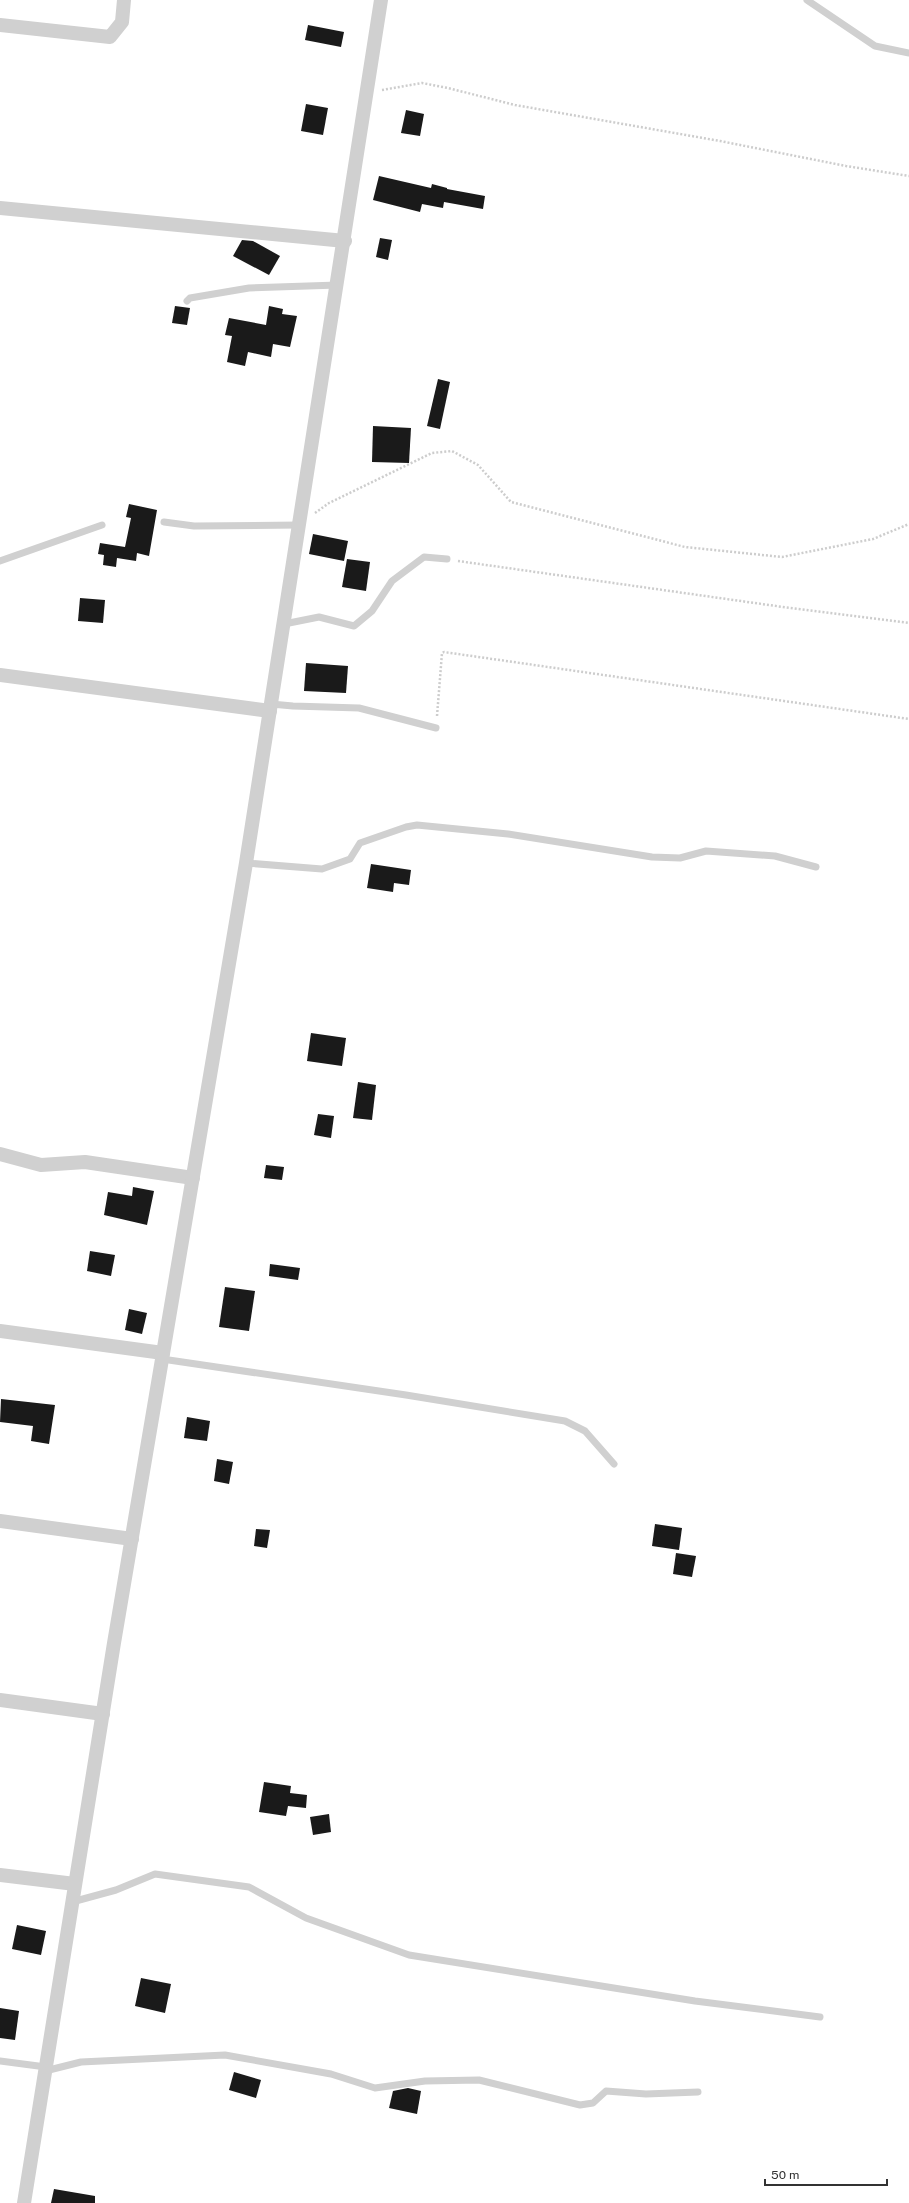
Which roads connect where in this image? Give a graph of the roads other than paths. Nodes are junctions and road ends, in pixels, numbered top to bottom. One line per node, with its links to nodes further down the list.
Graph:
1 (124, 0): 4 (street)
2 (381, 0): 7 (street)
3 (806, 0): 5 (lane)
4 (0, 25)
5 (909, 53)
6 (0, 208): 7 (street)
7 (345, 241): 8 (street)
8 (338, 285): 9 (lane); 12 (street)
9 (187, 301)
10 (164, 522): 12 (lane)
11 (102, 525): 14 (lane)
12 (300, 525): 15 (street)
13 (447, 559): 15 (lane)
14 (0, 561)
15 (284, 624): 17 (street)
16 (0, 675): 17 (street)
17 (270, 707): 18 (lane); 19 (street)
18 (436, 728)
19 (246, 863): 20 (lane); 22 (street)
20 (816, 867)
21 (0, 1154): 22 (street)
22 (193, 1178): 24 (street)
23 (0, 1331): 24 (street)
24 (162, 1356): 25 (lane); 27 (street)
25 (614, 1464)
26 (0, 1521): 27 (street)
27 (132, 1539): 29 (street)
28 (0, 1700): 29 (street)
29 (103, 1714): 31 (street)
30 (0, 1875): 31 (street)
31 (75, 1884): 32 (street)
32 (72, 1902): 33 (lane); 35 (street)
33 (820, 2017)
34 (0, 2061): 35 (lane)
35 (45, 2069): 36 (lane); 37 (street)
36 (698, 2092)
37 (24, 2203)

